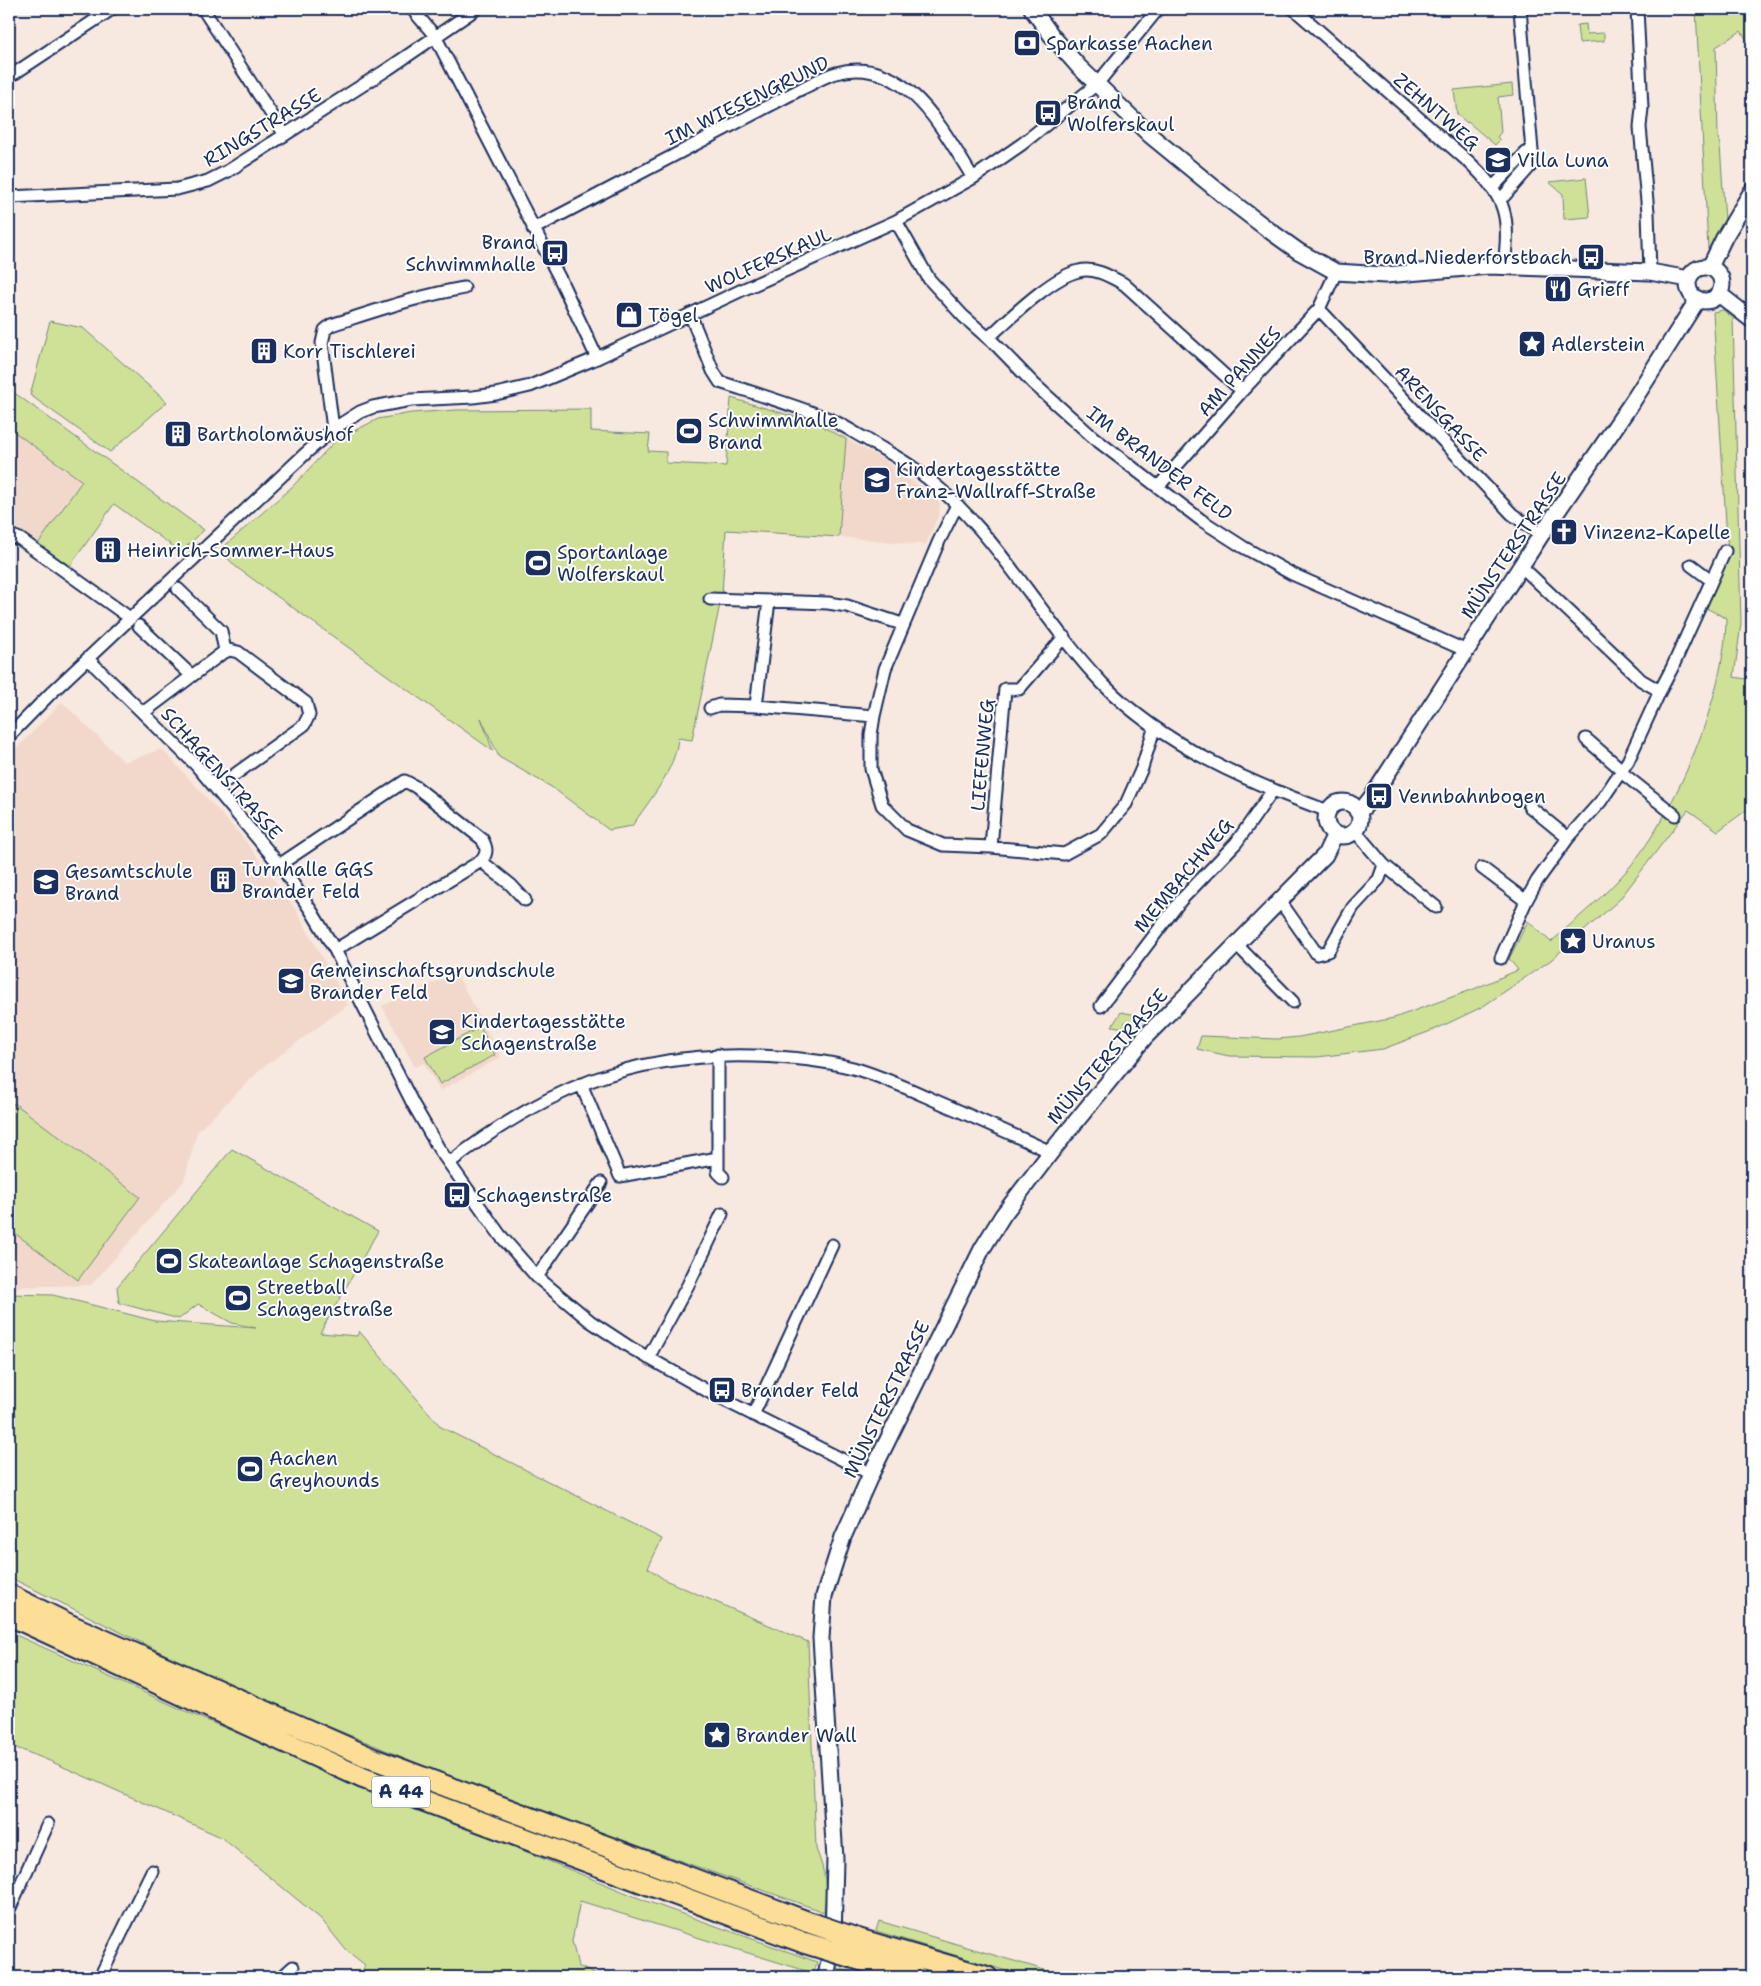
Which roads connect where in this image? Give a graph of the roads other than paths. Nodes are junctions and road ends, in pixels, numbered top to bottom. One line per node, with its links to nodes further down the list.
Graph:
1 (112, 9): 11 (street)
2 (203, 9): 13 (street)
3 (412, 9): 10 (street)
4 (476, 9): 10 (street, RINGSTRASSE)
5 (1032, 9): 12 (street)
6 (1158, 9): 12 (street, WOLFERSKAUL)
7 (1294, 9): 16 (street, ZEHNTWEG)
8 (1520, 9): 14 (street)
9 (1637, 9): 25 (street)
10 (435, 36): 13 (street, RINGSTRASSE); 21 (street)
11 (9, 77)
12 (1097, 84): 15 (street, WOLFERSKAUL); 24 (street)
13 (285, 135): 18 (street, RINGSTRASSE)
14 (1532, 152): 16 (street); 19 (street)
15 (973, 178): 20 (street, WOLFERSKAUL); 21 (street, IM WIESENGRUND)
16 (1493, 188): 19 (street, ZEHNTWEG)
17 (1752, 191): 23 (street)
18 (9, 196)
19 (1500, 198): 22 (street, ZEHNTWEG)
20 (896, 221): 31 (street, WOLFERSKAUL); 33 (street, IM BRANDER FELD)
21 (533, 229): 34 (street)
22 (1504, 266): 24 (street); 25 (street)
23 (1710, 267): 26 (street); 28 (street)
24 (1336, 272): 30 (street, AM PANNES)
25 (1650, 272): 26 (street)
26 (1689, 279): 29 (street)
27 (464, 288): 36 (street)
28 (1719, 294): 29 (street); 32 (street)
29 (1698, 299): 39 (street, MÜNSTERSTRASSE)
30 (1319, 309): 35 (street, AM PANNES); 39 (street, ARENSGASSE)
31 (690, 314): 34 (street, WOLFERSKAUL); 38 (street)
32 (1752, 320)
33 (988, 338): 35 (street); 37 (street, IM BRANDER FELD)
34 (597, 358): 36 (street, WOLFERSKAUL)
35 (1242, 392): 37 (street, AM PANNES)
36 (333, 429): 48 (street, WOLFERSKAUL)
37 (1158, 487): 53 (street, IM BRANDER FELD)
38 (957, 505): 49 (street); 51 (street)
39 (1542, 535): 43 (street, MÜNSTERSTRASSE)
40 (9, 539): 48 (street)
41 (1725, 551): 44 (street)
42 (1691, 565): 44 (street)
43 (1522, 567): 53 (street, MÜNSTERSTRASSE); 56 (street)
44 (1712, 580): 56 (street)
45 (178, 589): 52 (street)
46 (710, 599): 47 (street)
47 (769, 600): 49 (street); 57 (street)
48 (130, 618): 54 (street, WOLFERSKAUL)
49 (902, 624): 60 (street)
50 (139, 626): 55 (street)
51 (1064, 637): 61 (street); 74 (street, LIEFENWEG)
52 (225, 651): 55 (street); 65 (street)
53 (1467, 651): 68 (street, MÜNSTERSTRASSE)
54 (88, 659): 59 (street, SCHAGENSTRASSE); 62 (street, WOLFERSKAUL)
55 (192, 676): 59 (street)
56 (1660, 691): 64 (street)
57 (756, 706): 58 (street); 60 (street)
58 (710, 708)
59 (144, 712): 65 (street, SCHAGENSTRASSE)
60 (874, 716): 74 (street)
61 (1154, 729): 66 (street); 74 (street)
62 (9, 736)
63 (1586, 739): 64 (street)
64 (1621, 771): 70 (street); 73 (street)
65 (216, 788): 76 (street, SCHAGENSTRASSE)
66 (1273, 790): 69 (street); 87 (street, MEMBACHWEG)
67 (1529, 806): 73 (street)
68 (1357, 810): 69 (street); 71 (street)
69 (1328, 811): 72 (street)
70 (1675, 816)
71 (1355, 831): 72 (street); 77 (street)
72 (1335, 834): 80 (street, MÜNSTERSTRASSE)
73 (1568, 838): 81 (street)
74 (991, 847)
75 (481, 861): 76 (street); 79 (street); 84 (street)
76 (279, 865): 84 (street, SCHAGENSTRASSE)
77 (1384, 865): 80 (street); 82 (street)
78 (1482, 868): 81 (street)
79 (525, 900)
80 (1280, 901): 83 (street, MÜNSTERSTRASSE)
81 (1526, 901): 85 (street)
82 (1436, 907)
83 (1237, 945): 86 (street); 90 (street, MÜNSTERSTRASSE)
84 (335, 950): 92 (street, SCHAGENSTRASSE)
85 (1500, 958)
86 (1294, 1002)
87 (1101, 1006)
88 (718, 1055): 89 (street); 90 (street); 91 (street)
89 (581, 1084): 91 (street); 92 (street)
90 (1051, 1152): 100 (street, MÜNSTERSTRASSE)
91 (718, 1158): 93 (street)
92 (449, 1163): 97 (street, SCHAGENSTRASSE)
93 (723, 1177)
94 (601, 1183): 97 (street)
95 (722, 1214): 98 (street)
96 (832, 1245): 99 (street)
97 (537, 1277): 98 (street, SCHAGENSTRASSE)
98 (648, 1358): 99 (street, SCHAGENSTRASSE)
99 (753, 1415): 100 (street, SCHAGENSTRASSE)
100 (871, 1474): 107 (street, MÜNSTERSTRASSE)
101 (9, 1595): 111 (highway, A 44, bridge)
102 (9, 1615): 110 (highway, A 44, bridge)
103 (48, 1824): 105 (street)
104 (152, 1871): 108 (street)
105 (9, 1910)
106 (293, 1967): 109 (street)
107 (828, 1971)
108 (100, 1977)
109 (282, 1977)
110 (917, 1977)
111 (987, 1977)

